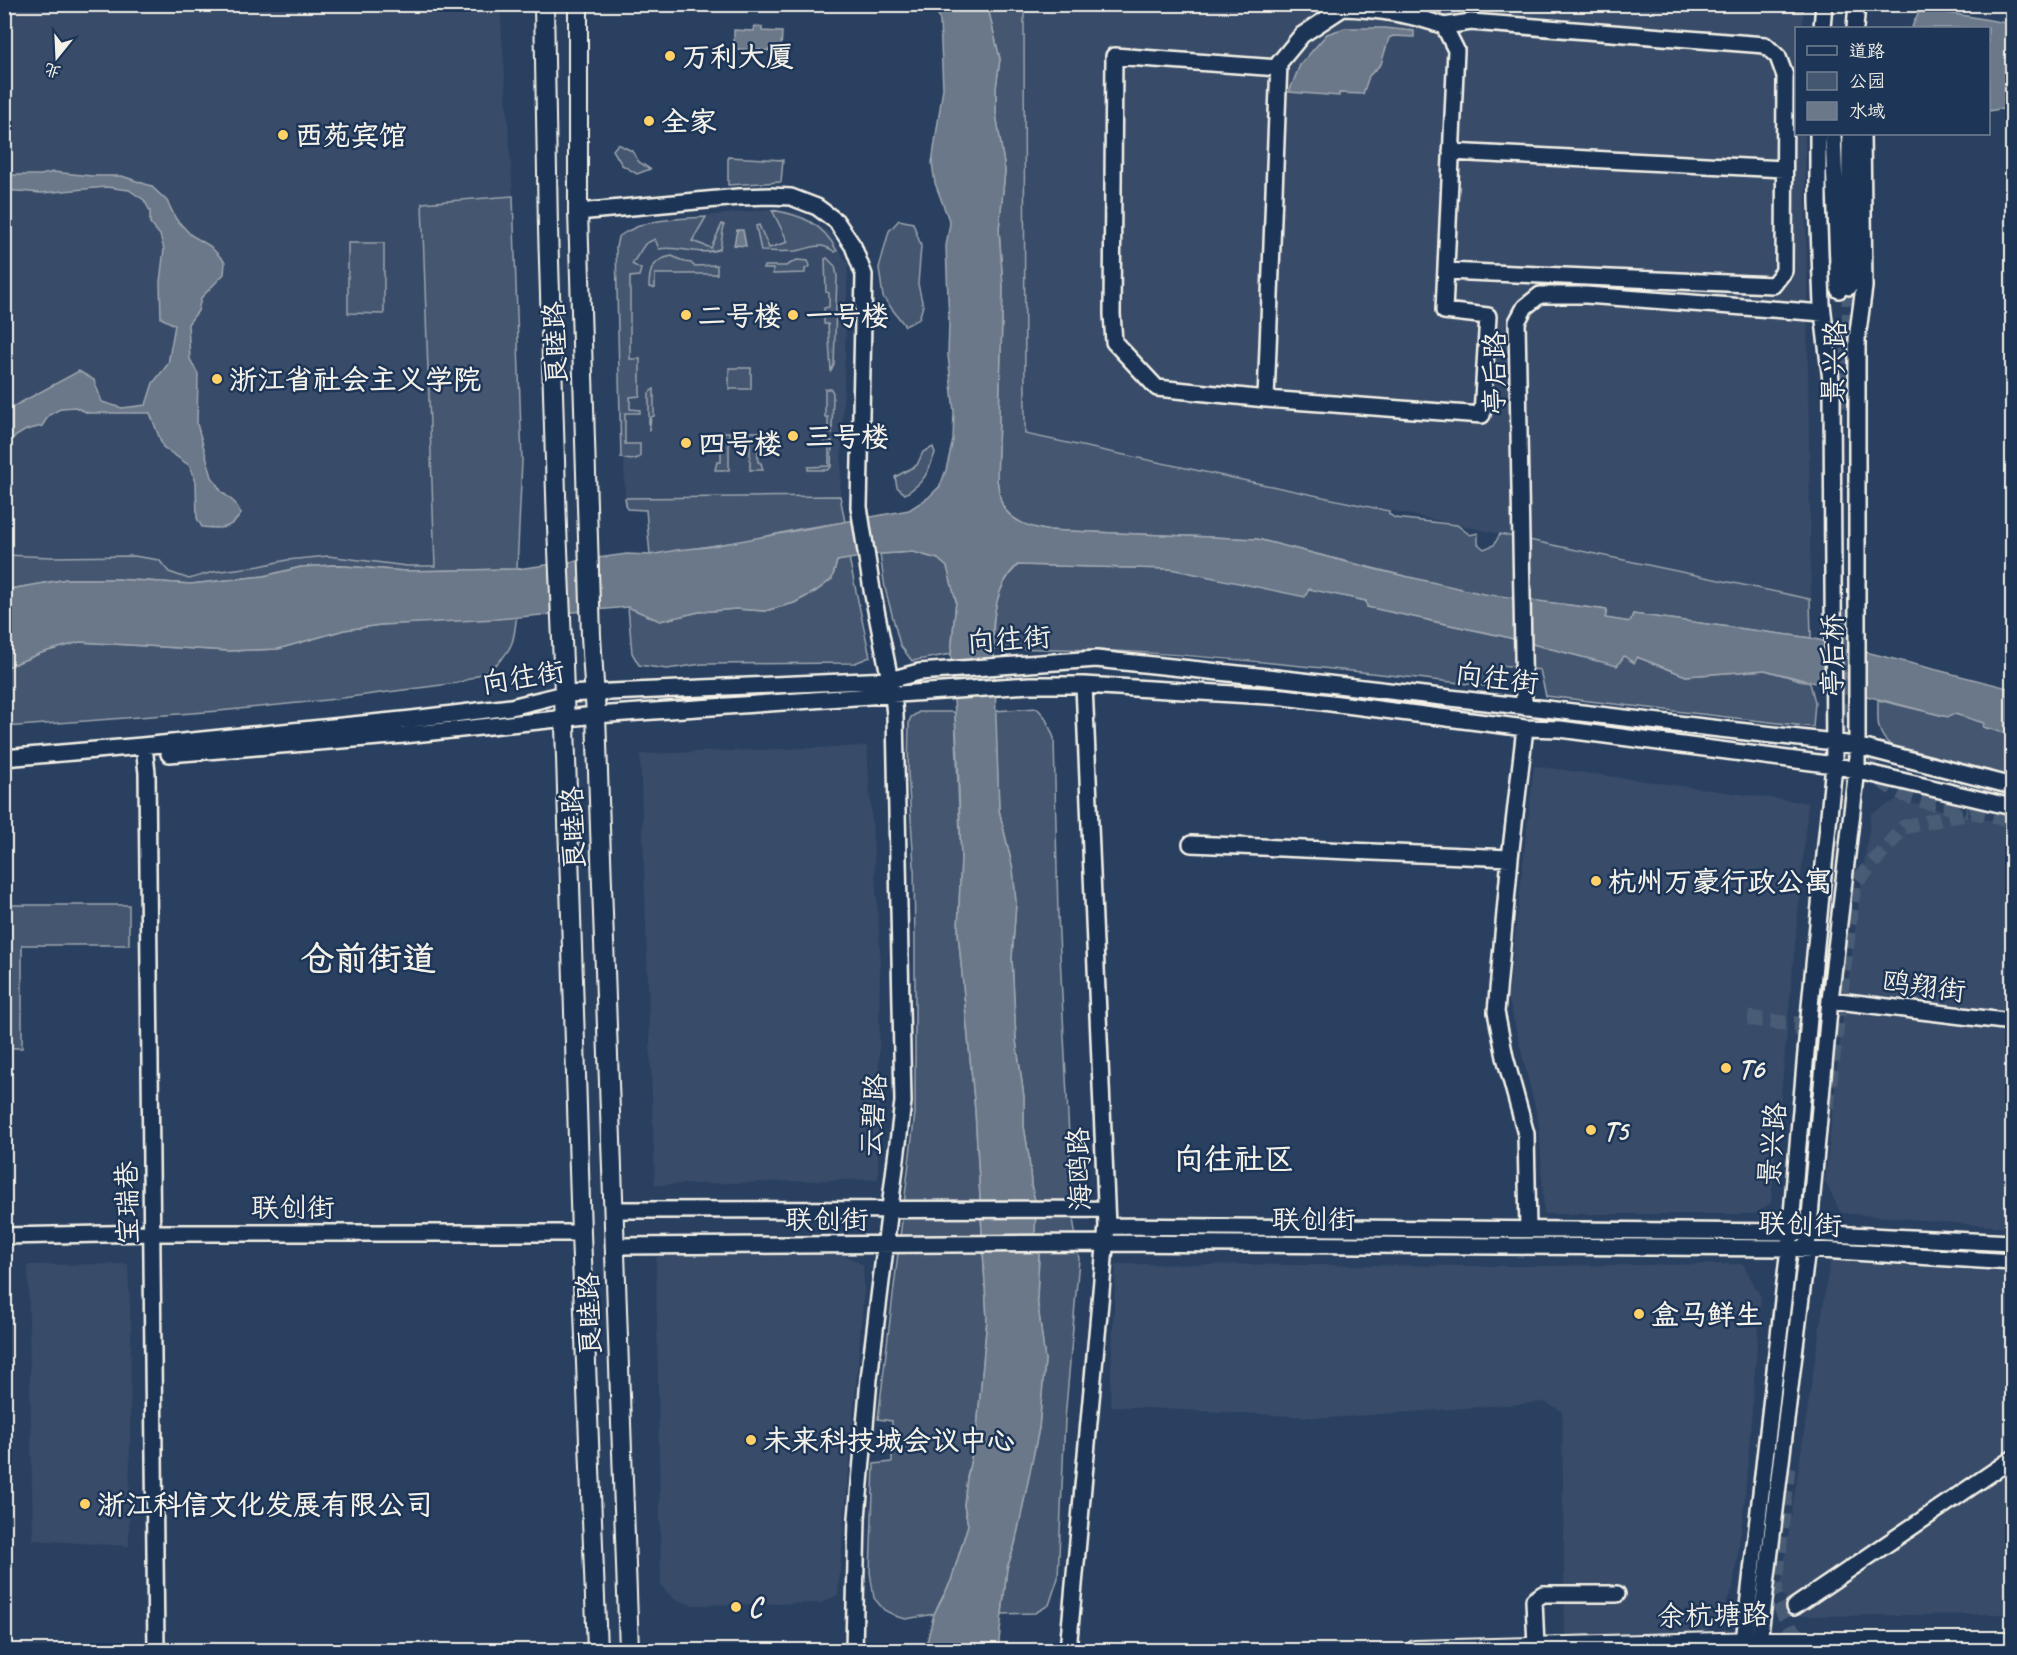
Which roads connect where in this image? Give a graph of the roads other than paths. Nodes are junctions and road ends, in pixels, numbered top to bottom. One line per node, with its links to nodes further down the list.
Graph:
1 (544, 4): 25 (main road, 良睦路)
2 (578, 4): 17 (main road, 良睦路)
3 (1825, 4): 6 (street); 7 (street)
4 (1858, 4): 8 (street); 9 (street)
5 (1444, 26): 10 (street); 15 (street); 16 (street)
6 (1822, 27)
7 (1828, 27)
8 (1855, 27)
9 (1860, 27)
10 (1279, 68): 20 (street); 20 (street)
11 (1818, 135): 19 (street, 景兴路)
12 (1833, 135): 13 (street)
13 (1850, 135)
14 (1862, 135): 22 (street, 景兴路)
15 (1451, 152): 16 (street); 18 (street)
16 (1784, 169): 18 (street)
17 (578, 212): 24 (street, 云碧路); 26 (main road, 良睦路)
18 (1446, 271): 20 (street)
19 (1823, 312): 21 (street, 景兴路); 27 (street, 亭后路)
20 (1266, 399)
21 (1833, 591): 28 (street, 亭后桥)
22 (1858, 592): 31 (street, 亭后桥)
23 (1084, 685): 24 (street, 向往街); 32 (street, 向往街); 47 (street, 海鸥路)
24 (892, 688): 26 (street, 向往街); 27 (street, 向往街); 29 (street, 向往街); 46 (street, 云碧路)
25 (564, 694): 26 (street, 向往街); 30 (main road, 良睦路); 36 (street, 向往街)
26 (595, 694): 29 (main road, 良睦路)
27 (1524, 707): 33 (street, 向往街)
28 (1834, 712): 33 (street, 景兴路)
29 (596, 715): 30 (street, 向往街); 48 (main road, 良睦路)
30 (565, 718): 35 (street, 向往街); 54 (main road, 良睦路)
31 (1858, 718): 34 (street, 景兴路)
32 (1525, 728): 37 (street, 向往街); 43 (street)
33 (1834, 742): 34 (street, 向往街); 37 (street, 景兴路)
34 (1857, 746): 39 (street, 景兴路); 40 (street, 向往街)
35 (145, 755): 38 (street, 向往街); 53 (street, 宝瑞巷)
36 (4, 758)
37 (1834, 765): 39 (street, 向往街); 51 (street, 景兴路)
38 (4, 766)
39 (1857, 769): 41 (street, 向往街); 44 (street, 景兴路)
40 (2013, 786)
41 (2013, 807)
42 (1191, 844): 43 (street)
43 (1510, 858): 50 (street)
44 (1830, 1000): 45 (street, 鸥翔街); 52 (street, 景兴路)
45 (2013, 1022)
46 (890, 1209): 47 (street, 联创街); 48 (street, 联创街); 58 (street, 云碧路)
47 (1106, 1209): 49 (street, 海鸥路)
48 (613, 1210): 59 (main road, 良睦路)
49 (1107, 1226): 50 (street, 联创街); 56 (street, 海鸥路)
50 (1528, 1229): 51 (street, 联创街)
51 (1789, 1232): 52 (street, 联创街); 60 (street, 景兴路)
52 (1809, 1232): 57 (street, 联创街); 61 (street, 景兴路)
53 (153, 1233): 54 (street, 联创街); 55 (street, 联创街); 69 (street, 宝瑞巷)
54 (581, 1233): 70 (main road, 良睦路)
55 (4, 1236)
56 (1105, 1242): 58 (street, 联创街); 60 (street, 联创街); 73 (street, 海鸥路)
57 (2013, 1243)
58 (885, 1244): 59 (street, 联创街); 72 (street, 云碧路)
59 (614, 1246): 71 (main road, 良睦路)
60 (1789, 1248): 61 (street, 联创街); 67 (street, 景兴路)
61 (1807, 1248): 62 (street, 联创街); 67 (street, 景兴路)
62 (2013, 1262)
63 (2013, 1459): 65 (street)
64 (1617, 1594): 68 (street)
65 (1794, 1607)
66 (2013, 1641): 67 (main road, 余杭塘路)
67 (1751, 1646): 68 (main road, 余杭塘路)
68 (1536, 1647): 74 (main road, 余杭塘路)
69 (156, 1650)
70 (597, 1650)
71 (629, 1650)
72 (854, 1650)
73 (1068, 1650)
74 (1415, 1650)

